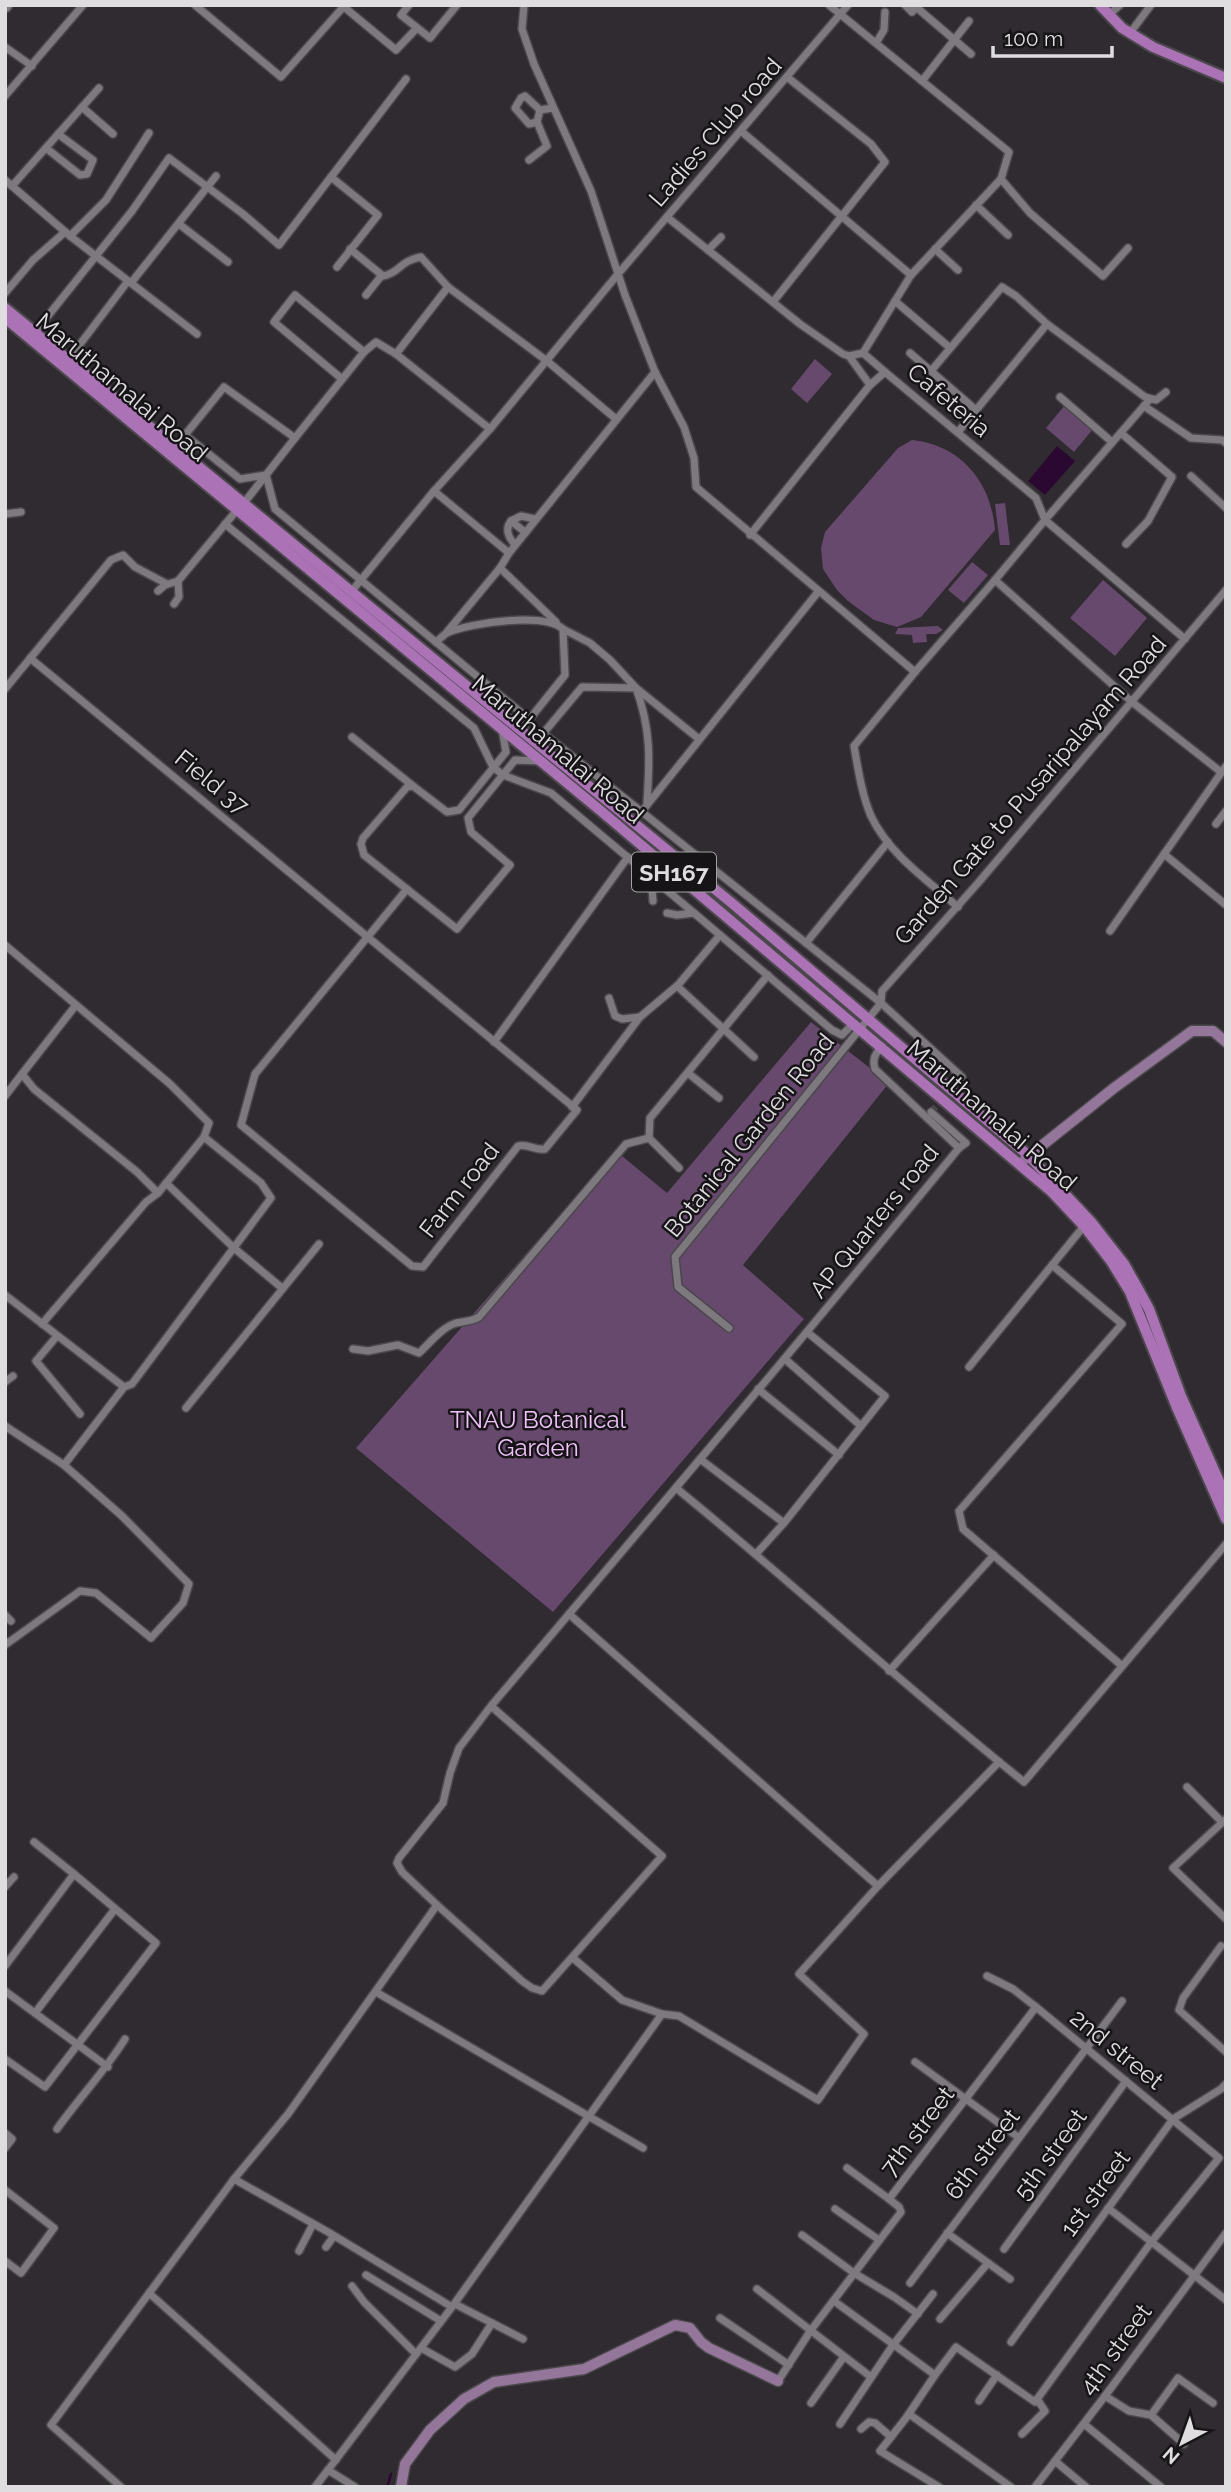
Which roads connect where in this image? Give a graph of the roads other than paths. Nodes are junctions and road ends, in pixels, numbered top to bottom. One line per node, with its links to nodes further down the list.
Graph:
1 (83, 5): 23 (street)
2 (195, 5): 12 (street)
3 (410, 5): 17 (street)
4 (457, 5): 17 (street)
5 (523, 5): 31 (street)
6 (829, 5): 14 (street)
7 (848, 5): 14 (street, Ladies Club road)
8 (905, 5): 19 (street)
9 (1100, 5): 15 (main road)
10 (1120, 5): 15 (street)
11 (1151, 5): 18 (street)
12 (344, 6): 17 (street)
13 (885, 12): 20 (street)
14 (840, 14): 20 (street); 24 (street, Ladies Club road)
15 (1109, 15): 18 (main road)
16 (970, 21): 19 (street)
17 (417, 28)
18 (1130, 33): 25 (main road)
19 (954, 40): 22 (street); 27 (street)
20 (876, 43): 27 (street)
21 (5, 47): 23 (street)
22 (971, 54)
23 (32, 66): 29 (street)
24 (788, 77): 34 (street, Ladies Club road); 47 (street)
25 (1226, 78)
26 (406, 79): 41 (street)
27 (922, 81): 42 (street)
28 (99, 88): 30 (street)
29 (6, 94)
30 (82, 107): 36 (street); 37 (street)
31 (553, 108): 32 (street); 61 (street)
32 (540, 110): 33 (street); 33 (street)
33 (537, 122): 39 (street)
34 (741, 131): 47 (street); 48 (street, Ladies Club road)
35 (149, 132): 50 (street)
36 (58, 134): 38 (street); 38 (street)
37 (113, 134)
38 (46, 148): 44 (street)
39 (529, 160)
40 (215, 176): 45 (street)
41 (331, 177): 45 (street); 54 (street)
42 (1001, 179): 46 (street); 53 (street)
43 (5, 180): 44 (street)
44 (12, 186): 50 (street)
45 (207, 187): 49 (street); 57 (street)
46 (976, 205): 51 (street); 55 (street)
47 (842, 216): 63 (street); 69 (street)
48 (667, 217): 56 (street); 61 (street, Ladies Club road)
49 (179, 224): 58 (street); 64 (street)
50 (68, 234): 57 (street); 66 (street)
51 (1008, 235)
52 (721, 237): 56 (street)
53 (1128, 248)
54 (350, 249): 59 (street); 62 (street)
55 (935, 249): 60 (street); 63 (street)
56 (708, 250): 69 (street)
57 (96, 256): 64 (street); 73 (street)
58 (228, 262)
59 (337, 267)
60 (958, 270)
61 (618, 274): 82 (street, Ladies Club road); 84 (street)
62 (382, 275): 65 (street); 67 (street)
63 (911, 275): 68 (street)
64 (129, 282): 74 (street); 81 (street)
65 (448, 287): 79 (street); 82 (street)
66 (5, 293)
67 (366, 295)
68 (895, 301): 75 (street); 77 (street)
69 (773, 302): 80 (street)
70 (5, 308): 73 (main road, Maruthamalai Road / SH167)
71 (5, 318): 103 (main road, Maruthamalai Road / SH167)
72 (1047, 324): 75 (street); 90 (street); 92 (street)
73 (35, 332): 81 (main road, Maruthamalai Road / SH167)
74 (197, 334)
75 (949, 347): 83 (street)
76 (364, 352): 79 (street); 86 (street); 86 (street)
77 (863, 353): 80 (street); 85 (street)
78 (910, 353): 83 (street)
79 (396, 354): 94 (street)
80 (849, 356): 87 (street)
81 (68, 360): 103 (main road, Maruthamalai Road / SH167)
82 (547, 361): 93 (street); 94 (street, Ladies Club road)
83 (931, 371): 92 (street)
84 (655, 372): 93 (street); 112 (street)
85 (885, 372): 87 (street, Cafeteria); 95 (street, Cafeteria)
86 (342, 379): 97 (street)
87 (870, 385): 112 (street, Cafeteria)
88 (1166, 392): 90 (street)
89 (1060, 397): 98 (street)
90 (1150, 399): 91 (street)
91 (1144, 406): 96 (street); 99 (street)
92 (976, 410): 95 (street)
93 (616, 419): 107 (street)
94 (490, 429): 102 (street, Ladies Club road)
95 (958, 432): 108 (street, Cafeteria)
96 (1121, 433): 98 (street); 114 (street)
97 (295, 438): 100 (street); 100 (street)
98 (1112, 442): 108 (street)
99 (1226, 443)
100 (266, 475): 103 (street); 117 (street)
101 (1191, 475): 104 (street)
102 (434, 491): 115 (street); 117 (street, Ladies Club road)
103 (240, 507): 110 (street); 123 (main road, Maruthamalai Road / SH167); 136 (main road, Maruthamalai Road / SH167)
104 (1226, 508)
105 (21, 512): 106 (street)
106 (5, 514)
107 (535, 519): 109 (street); 111 (street)
108 (1045, 520): 118 (street); 128 (street, Cafeteria)
109 (511, 521): 111 (street); 113 (street)
110 (225, 524): 119 (street); 143 (street)
111 (525, 532): 113 (street)
112 (750, 535): 124 (street)
113 (515, 544): 115 (street)
114 (1126, 544)
115 (509, 553): 116 (street)
116 (500, 568): 126 (street); 127 (street)
117 (361, 579): 123 (street, Ladies Club road); 129 (street)
118 (995, 580): 131 (street); 134 (street)
119 (178, 581): 120 (street); 125 (street)
120 (167, 584): 122 (street); 130 (street)
121 (1226, 590): 128 (street, Garden Gate to Pusaripalayam Road)
122 (158, 591)
123 (351, 592): 137 (main road, Maruthamalai Road / SH167)
124 (818, 592): 131 (street); 140 (street)
125 (174, 604)
126 (559, 626): 127 (street); 132 (street); 135 (street)
127 (447, 632): 129 (street)
128 (1185, 639): 134 (street, Garden Gate to Pusaripalayam Road)
129 (436, 642): 135 (street)
130 (30, 658): 133 (street); 164 (street, Field 37)
131 (915, 672): 152 (street)
132 (636, 688): 138 (street); 140 (street); 147 (street)
133 (5, 689)
134 (1132, 702): 144 (street); 159 (street, Garden Gate to Pusaripalayam Road)
135 (530, 720): 137 (street)
136 (502, 728): 142 (main road, Maruthamalai Road / SH167); 143 (street)
137 (520, 732): 141 (main road, Maruthamalai Road / SH167)
138 (543, 733): 141 (street); 149 (street)
139 (352, 737): 146 (street)
140 (699, 739): 147 (street)
141 (535, 744): 150 (main road, Maruthamalai Road / SH167)
142 (541, 761): 145 (street); 174 (main road, Maruthamalai Road / SH167)
143 (494, 767): 145 (street); 146 (street)
144 (1223, 769): 153 (street)
145 (503, 775): 154 (street); 156 (street)
146 (413, 786): 156 (street)
147 (647, 803): 149 (street)
148 (1226, 811): 151 (street)
149 (640, 812): 150 (street); 165 (street)
150 (635, 824): 173 (main road, Maruthamalai Road / SH167)
151 (1216, 824)
152 (888, 842): 159 (street); 165 (street)
153 (1164, 854): 158 (street); 162 (street)
154 (628, 857): 155 (street); 176 (street)
155 (651, 876): 157 (street); 161 (street)
156 (407, 889): 164 (street, Farm road)
157 (653, 901)
158 (1226, 905)
159 (958, 907): 170 (street, Garden Gate to Pusaripalayam Road)
160 (667, 913): 161 (street)
161 (694, 913): 163 (street)
162 (1110, 931)
163 (720, 935): 167 (street); 168 (street)
164 (369, 936): 176 (street); 185 (street, Farm road)
165 (806, 943): 170 (street)
166 (5, 945): 171 (street)
167 (768, 975): 174 (street); 175 (street)
168 (677, 986): 172 (street); 175 (street)
169 (610, 998): 172 (street)
170 (881, 1003): 173 (street, Garden Gate to Pusaripalayam Road); 182 (street)
171 (76, 1005): 181 (street); 187 (street)
172 (640, 1017): 185 (street)
173 (869, 1018): 174 (street, Botanical Garden Road); 190 (main road, Maruthamalai Road / SH167)
174 (857, 1026): 178 (main road, Maruthamalai Road / SH167); 202 (street, Botanical Garden Road)
175 (724, 1029): 179 (street); 180 (street)
176 (494, 1042): 185 (street)
177 (1226, 1042): 190 (street)
178 (882, 1046): 189 (street); 191 (main road, Maruthamalai Road / SH167)
179 (754, 1056)
180 (688, 1073): 184 (street); 188 (street)
181 (22, 1074): 183 (street); 194 (street)
182 (962, 1077)
183 (5, 1096)
184 (719, 1098)
185 (572, 1107)
186 (931, 1112): 189 (street)
187 (204, 1137): 193 (street); 197 (street)
188 (649, 1138): 192 (street); 205 (street)
189 (959, 1148): 203 (street, AP Quarters road)
190 (1029, 1156): 191 (street); 220 (main road, Maruthamalai Road / SH167)
191 (1020, 1165): 195 (main road, Maruthamalai Road / SH167)
192 (680, 1168)
193 (166, 1183): 194 (street); 197 (street)
194 (158, 1193): 201 (street)
195 (1084, 1226): 198 (street); 221 (main road, Maruthamalai Road / SH167)
196 (319, 1244): 199 (street)
197 (234, 1248): 199 (street); 210 (street)
198 (1052, 1265): 207 (street); 225 (street)
199 (282, 1288): 212 (street)
200 (5, 1295): 201 (street)
201 (42, 1324): 204 (street)
202 (729, 1328)
203 (807, 1332): 206 (street, AP Quarters road); 215 (street)
204 (57, 1336): 210 (street); 213 (street)
205 (353, 1349)
206 (785, 1359): 211 (street, AP Quarters road); 215 (street)
207 (969, 1367)
208 (13, 1376): 209 (street)
209 (5, 1382)
210 (124, 1387): 218 (street)
211 (758, 1389): 216 (street); 217 (street, AP Quarters road)
212 (186, 1408)
213 (80, 1413)
214 (5, 1426): 218 (street)
215 (861, 1426): 216 (street)
216 (839, 1455): 222 (street)
217 (700, 1460): 219 (street, AP Quarters road); 222 (street)
218 (64, 1465): 227 (street)
219 (676, 1488): 224 (street); 226 (street, AP Quarters road)
220 (1226, 1497)
221 (1226, 1519)
222 (784, 1523): 224 (street)
223 (1226, 1544): 228 (street)
224 (756, 1554): 229 (street)
225 (994, 1555): 228 (street); 229 (street)
226 (569, 1614): 230 (street, AP Quarters road); 237 (street)
227 (5, 1645)
228 (1121, 1664): 231 (street)
229 (890, 1671): 231 (street)
230 (491, 1706): 239 (street, AP Quarters road); 243 (street)
231 (999, 1762): 237 (street)
232 (1187, 1787): 233 (street)
233 (1224, 1821): 241 (street)
234 (34, 1842): 235 (street)
235 (74, 1874): 240 (street); 244 (street)
236 (14, 1877): 238 (street)
237 (878, 1886): 251 (street)
238 (5, 1887)
239 (437, 1905): 243 (street); 247 (street)
240 (115, 1909): 250 (street); 253 (street)
241 (1226, 1919)
242 (1221, 1946): 255 (street)
243 (573, 1958): 251 (street)
244 (5, 1966)
245 (987, 1976): 249 (street, 2nd street)
246 (5, 1991): 250 (street)
247 (376, 1992): 262 (street); 272 (street)
248 (1122, 2001): 254 (street, 6th street)
249 (1036, 2007): 254 (street, 2nd street); 261 (street, 7th street)
250 (35, 2013): 253 (street)
251 (662, 2014): 262 (street)
252 (125, 2039): 258 (street)
253 (78, 2044): 256 (street); 258 (street)
254 (1086, 2049): 259 (street, 2nd street); 266 (street, 6th street)
255 (1226, 2052)
256 (5, 2059)
257 (915, 2062): 261 (street)
258 (108, 2067): 264 (street)
259 (1126, 2081): 263 (street, 2nd street); 285 (street, 5th street)
260 (1226, 2084): 263 (street, 1st street)
261 (966, 2098): 266 (street); 274 (street, 7th street)
262 (589, 2116): 268 (street); 300 (street)
263 (1173, 2119): 270 (street, 2nd street); 275 (street, 1st street)
264 (57, 2129)
265 (5, 2133): 267 (street)
266 (1018, 2137): 279 (street, 6th street)
267 (5, 2148)
268 (643, 2148)
269 (1226, 2151): 270 (street)
270 (1219, 2158): 283 (street)
271 (847, 2168): 274 (street)
272 (234, 2179): 277 (street); 296 (street)
273 (5, 2190): 287 (street)
274 (889, 2199): 282 (street, 7th street)
275 (1108, 2208): 283 (street); 308 (street, 1st street)
276 (835, 2209): 282 (street)
277 (313, 2224): 281 (street); 286 (street)
278 (1226, 2233): 290 (street, 4th street)
279 (947, 2234): 288 (street); 293 (street, 6th street)
280 (802, 2235): 289 (street)
281 (334, 2236): 284 (street); 300 (street)
282 (879, 2241): 289 (street, 7th street)
283 (1152, 2241): 290 (street); 318 (street)
284 (326, 2247)
285 (1004, 2249)
286 (299, 2251)
287 (5, 2261)
288 (988, 2263): 292 (street); 303 (street)
289 (854, 2273): 299 (street, 7th street); 301 (street)
290 (1194, 2274): 298 (street); 317 (street, 4th street)
291 (366, 2275): 304 (street)
292 (1010, 2279)
293 (910, 2283)
294 (352, 2286): 310 (street)
295 (757, 2289): 306 (street)
296 (149, 2293): 330 (street); 333 (street)
297 (933, 2294): 301 (street)
298 (1226, 2300)
299 (834, 2301): 306 (street, 7th street); 309 (street)
300 (453, 2306): 304 (street); 305 (street)
301 (918, 2314): 309 (street)
302 (720, 2318): 312 (street)
303 (940, 2319)
304 (441, 2322): 310 (street)
305 (492, 2323): 307 (street); 310 (street)
306 (811, 2330): 311 (street); 312 (street, 7th street)
307 (523, 2339)
308 (1011, 2342)
309 (893, 2345): 313 (street); 315 (street)
310 (419, 2351): 330 (street)
311 (843, 2358): 315 (street); 320 (street)
312 (789, 2365): 316 (street, 7th street)
313 (935, 2375): 314 (street); 322 (street)
314 (996, 2375): 318 (street); 319 (street)
315 (870, 2377): 324 (street)
316 (778, 2381): 336 (street)
317 (1105, 2396): 323 (street); 325 (street, 4th street)
318 (1037, 2399): 327 (street)
319 (979, 2401)
320 (811, 2403)
321 (1213, 2403): 323 (street)
322 (909, 2414): 328 (street); 338 (street)
323 (1150, 2415): 329 (street)
324 (840, 2424)
325 (1084, 2424): 331 (street, 4th street); 341 (street)
326 (861, 2429): 328 (street)
327 (1022, 2434)
328 (891, 2437): 337 (street)
329 (1184, 2444)
330 (336, 2460): 332 (street)
331 (1055, 2461): 339 (street, 4th street); 340 (street)
332 (328, 2470): 334 (street); 335 (street)
333 (121, 2487)
334 (315, 2487)
335 (355, 2487)
336 (401, 2487)
337 (939, 2487)
338 (1011, 2487)
339 (1035, 2487)
340 (1086, 2487)
341 (1161, 2487)

